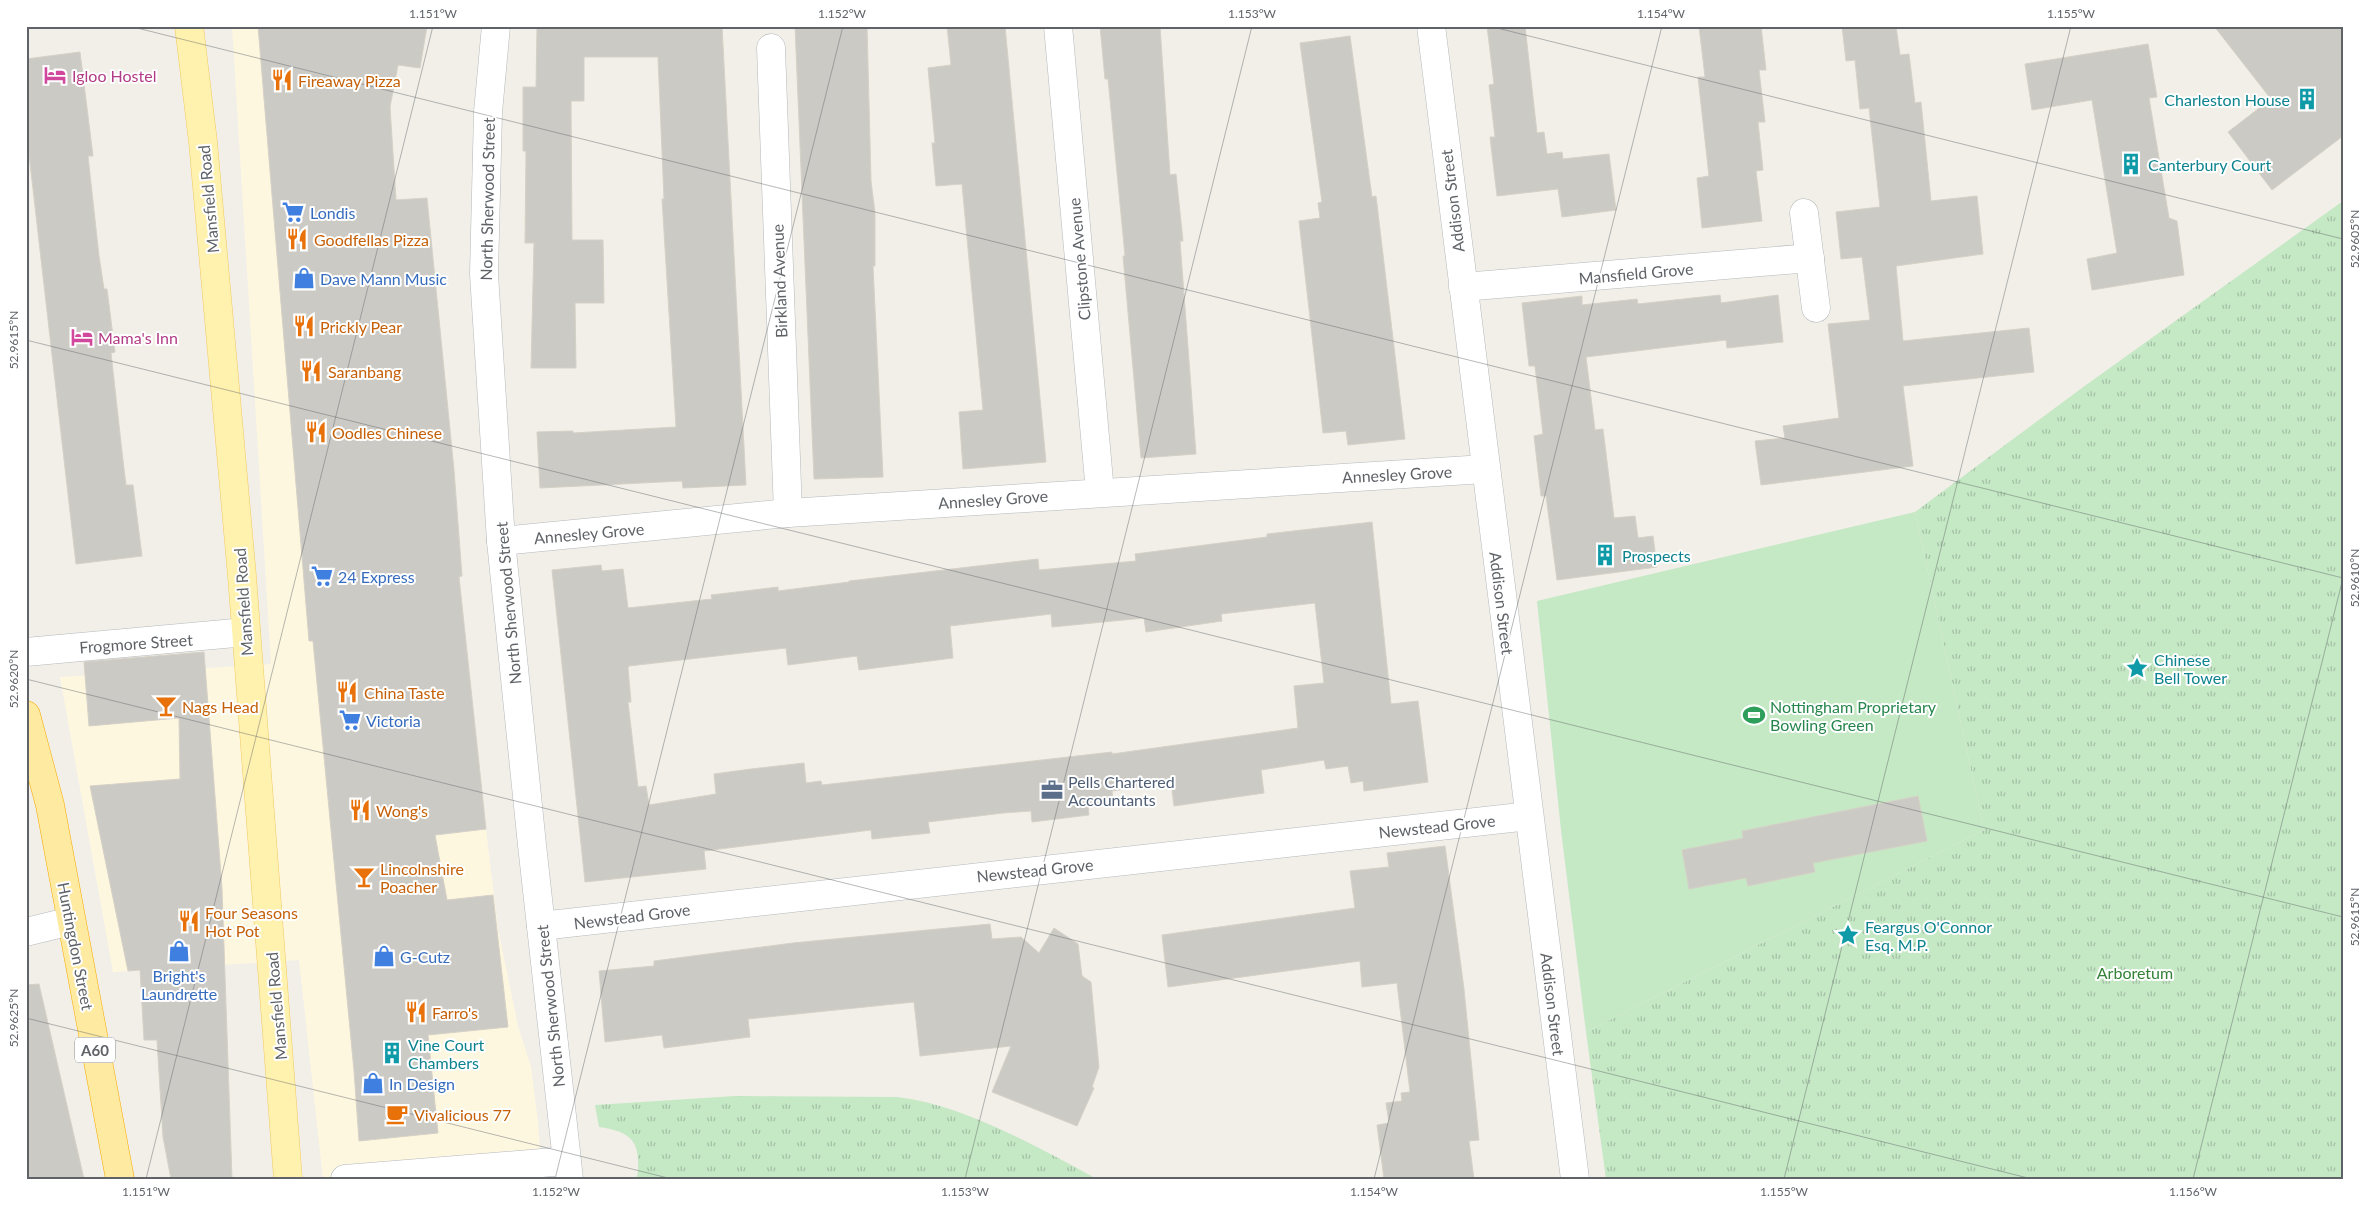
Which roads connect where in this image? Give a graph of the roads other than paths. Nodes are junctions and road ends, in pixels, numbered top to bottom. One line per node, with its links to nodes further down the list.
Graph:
1 (189, 26): 14 (main road, Mansfield Road)
2 (496, 26): 13 (street, North Sherwood Street)
3 (1058, 26): 11 (street, Clipstone Avenue)
4 (1431, 26): 8 (street, Addison Street)
5 (770, 48): 12 (street, Birkland Avenue)
6 (1804, 213): 7 (street)
7 (1810, 258): 8 (street, Mansfield Grove); 9 (street)
8 (1463, 287): 10 (street, Addison Street)
9 (1816, 308)
10 (1485, 469): 11 (street, Annesley Grove); 17 (street, Addison Street)
11 (1100, 492): 12 (street, Annesley Grove)
12 (788, 513): 13 (street, Annesley Grove)
13 (501, 541): 19 (street, North Sherwood Street)
14 (246, 632): 15 (street, Frogmore Street); 23 (main road, Mansfield Road)
15 (26, 652)
16 (26, 714): 18 (highway, Huntingdon Street / A60)
17 (1528, 816): 19 (street, Newstead Grove); 25 (street, Addison Street)
18 (71, 921): 20 (street); 22 (highway, Huntingdon Street / A60)
19 (541, 926): 21 (street, North Sherwood Street)
20 (26, 932)
21 (568, 1170): 24 (street)
22 (120, 1179)
23 (288, 1179)
24 (345, 1179)
25 (1575, 1179)

